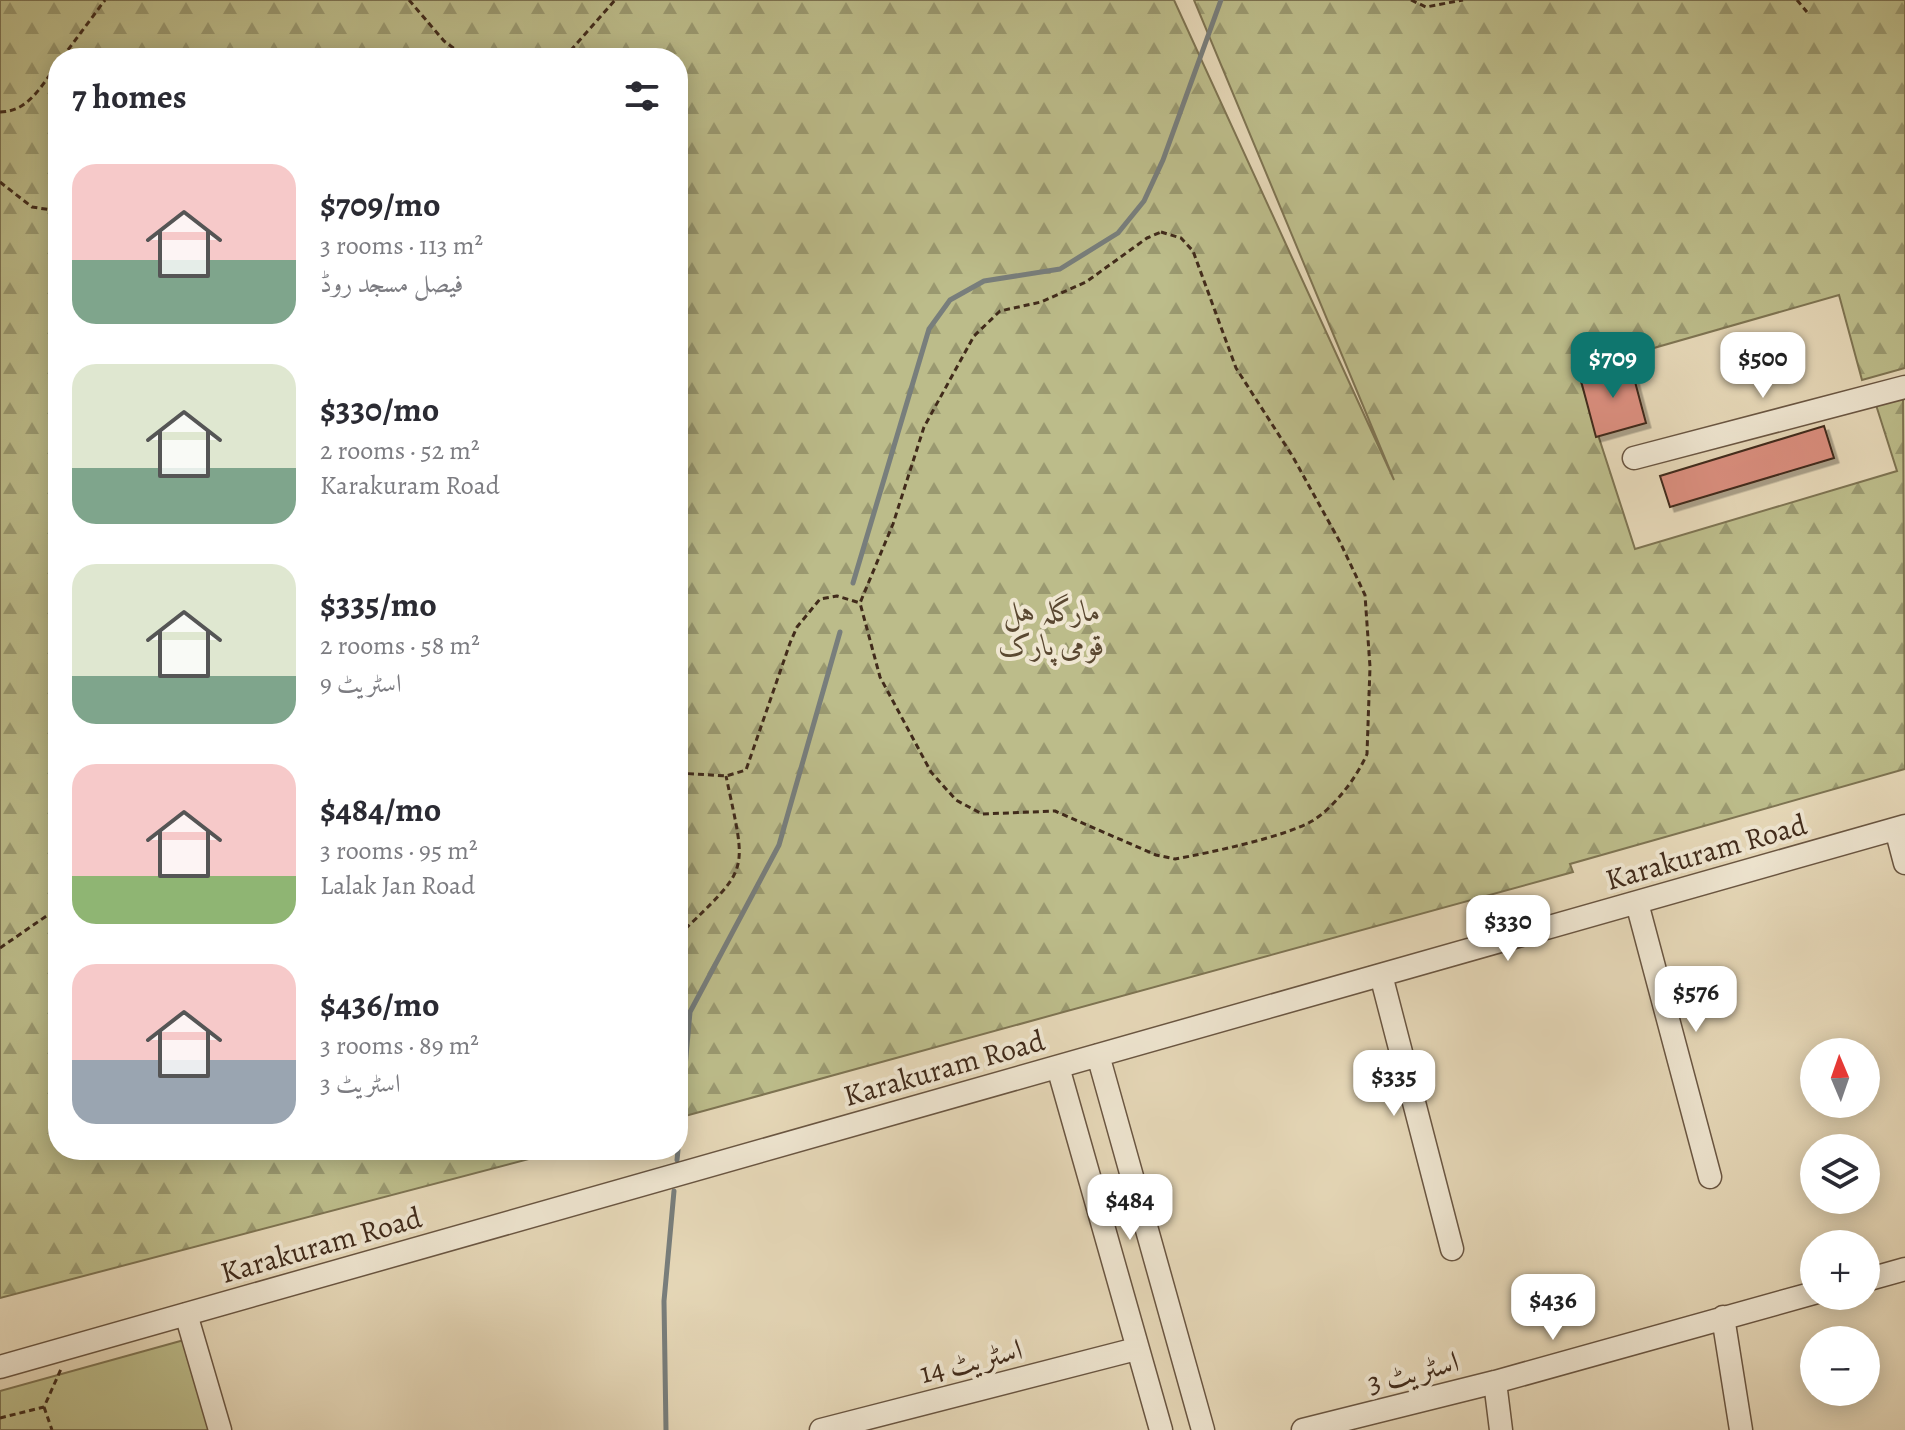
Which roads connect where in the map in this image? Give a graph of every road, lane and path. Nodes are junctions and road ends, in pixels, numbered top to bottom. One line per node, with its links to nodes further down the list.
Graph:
1 (105, 0): 8 (path)
2 (409, 0): 9 (path)
3 (615, 0): 10 (path)
4 (1411, 0): 5 (path)
5 (1463, 0)
6 (1797, 0): 7 (path)
7 (1807, 12)
8 (69, 48)
9 (453, 48)
10 (573, 48)
11 (48, 77): 12 (path)
12 (0, 112)
13 (0, 182): 14 (path)
14 (48, 210)
15 (1905, 387): 16 (street)
16 (1634, 458)
17 (860, 603): 17 (path); 19 (path)
18 (688, 774): 19 (path)
19 (726, 776): 24 (path)
20 (1900, 828): 21 (street); 22 (street, Karakuram Road)
21 (1905, 863)
22 (1637, 903): 26 (street, Karakuram Road); 29 (street)
23 (48, 915): 25 (path)
24 (688, 925)
25 (0, 948)
26 (1381, 975): 27 (street, Karakuram Road); 30 (street)
27 (1098, 1055): 28 (street, Karakuram Road); 46 (street)
28 (1058, 1067): 34 (street, Karakuram Road); 37 (street)
29 (1710, 1177)
30 (1452, 1249)
31 (1905, 1269): 32 (street)
32 (1880, 1276)
33 (1800, 1297): 35 (street, اسٹریٹ 3)
34 (186, 1314): 36 (street, Karakuram Road); 43 (street)
35 (1723, 1317): 39 (street, اسٹریٹ 3); 49 (street)
36 (71, 1347): 38 (street, Karakuram Road); 40 (path)
37 (1136, 1349): 44 (street, اسٹریٹ 14); 45 (street)
38 (0, 1367)
39 (1495, 1382): 47 (street, اسٹریٹ 3); 48 (street)
40 (44, 1407): 41 (path); 42 (path)
41 (0, 1418)
42 (52, 1430)
43 (220, 1430)
44 (821, 1430)
45 (1161, 1430)
46 (1203, 1430)
47 (1303, 1430)
48 (1501, 1430)
49 (1741, 1430)

